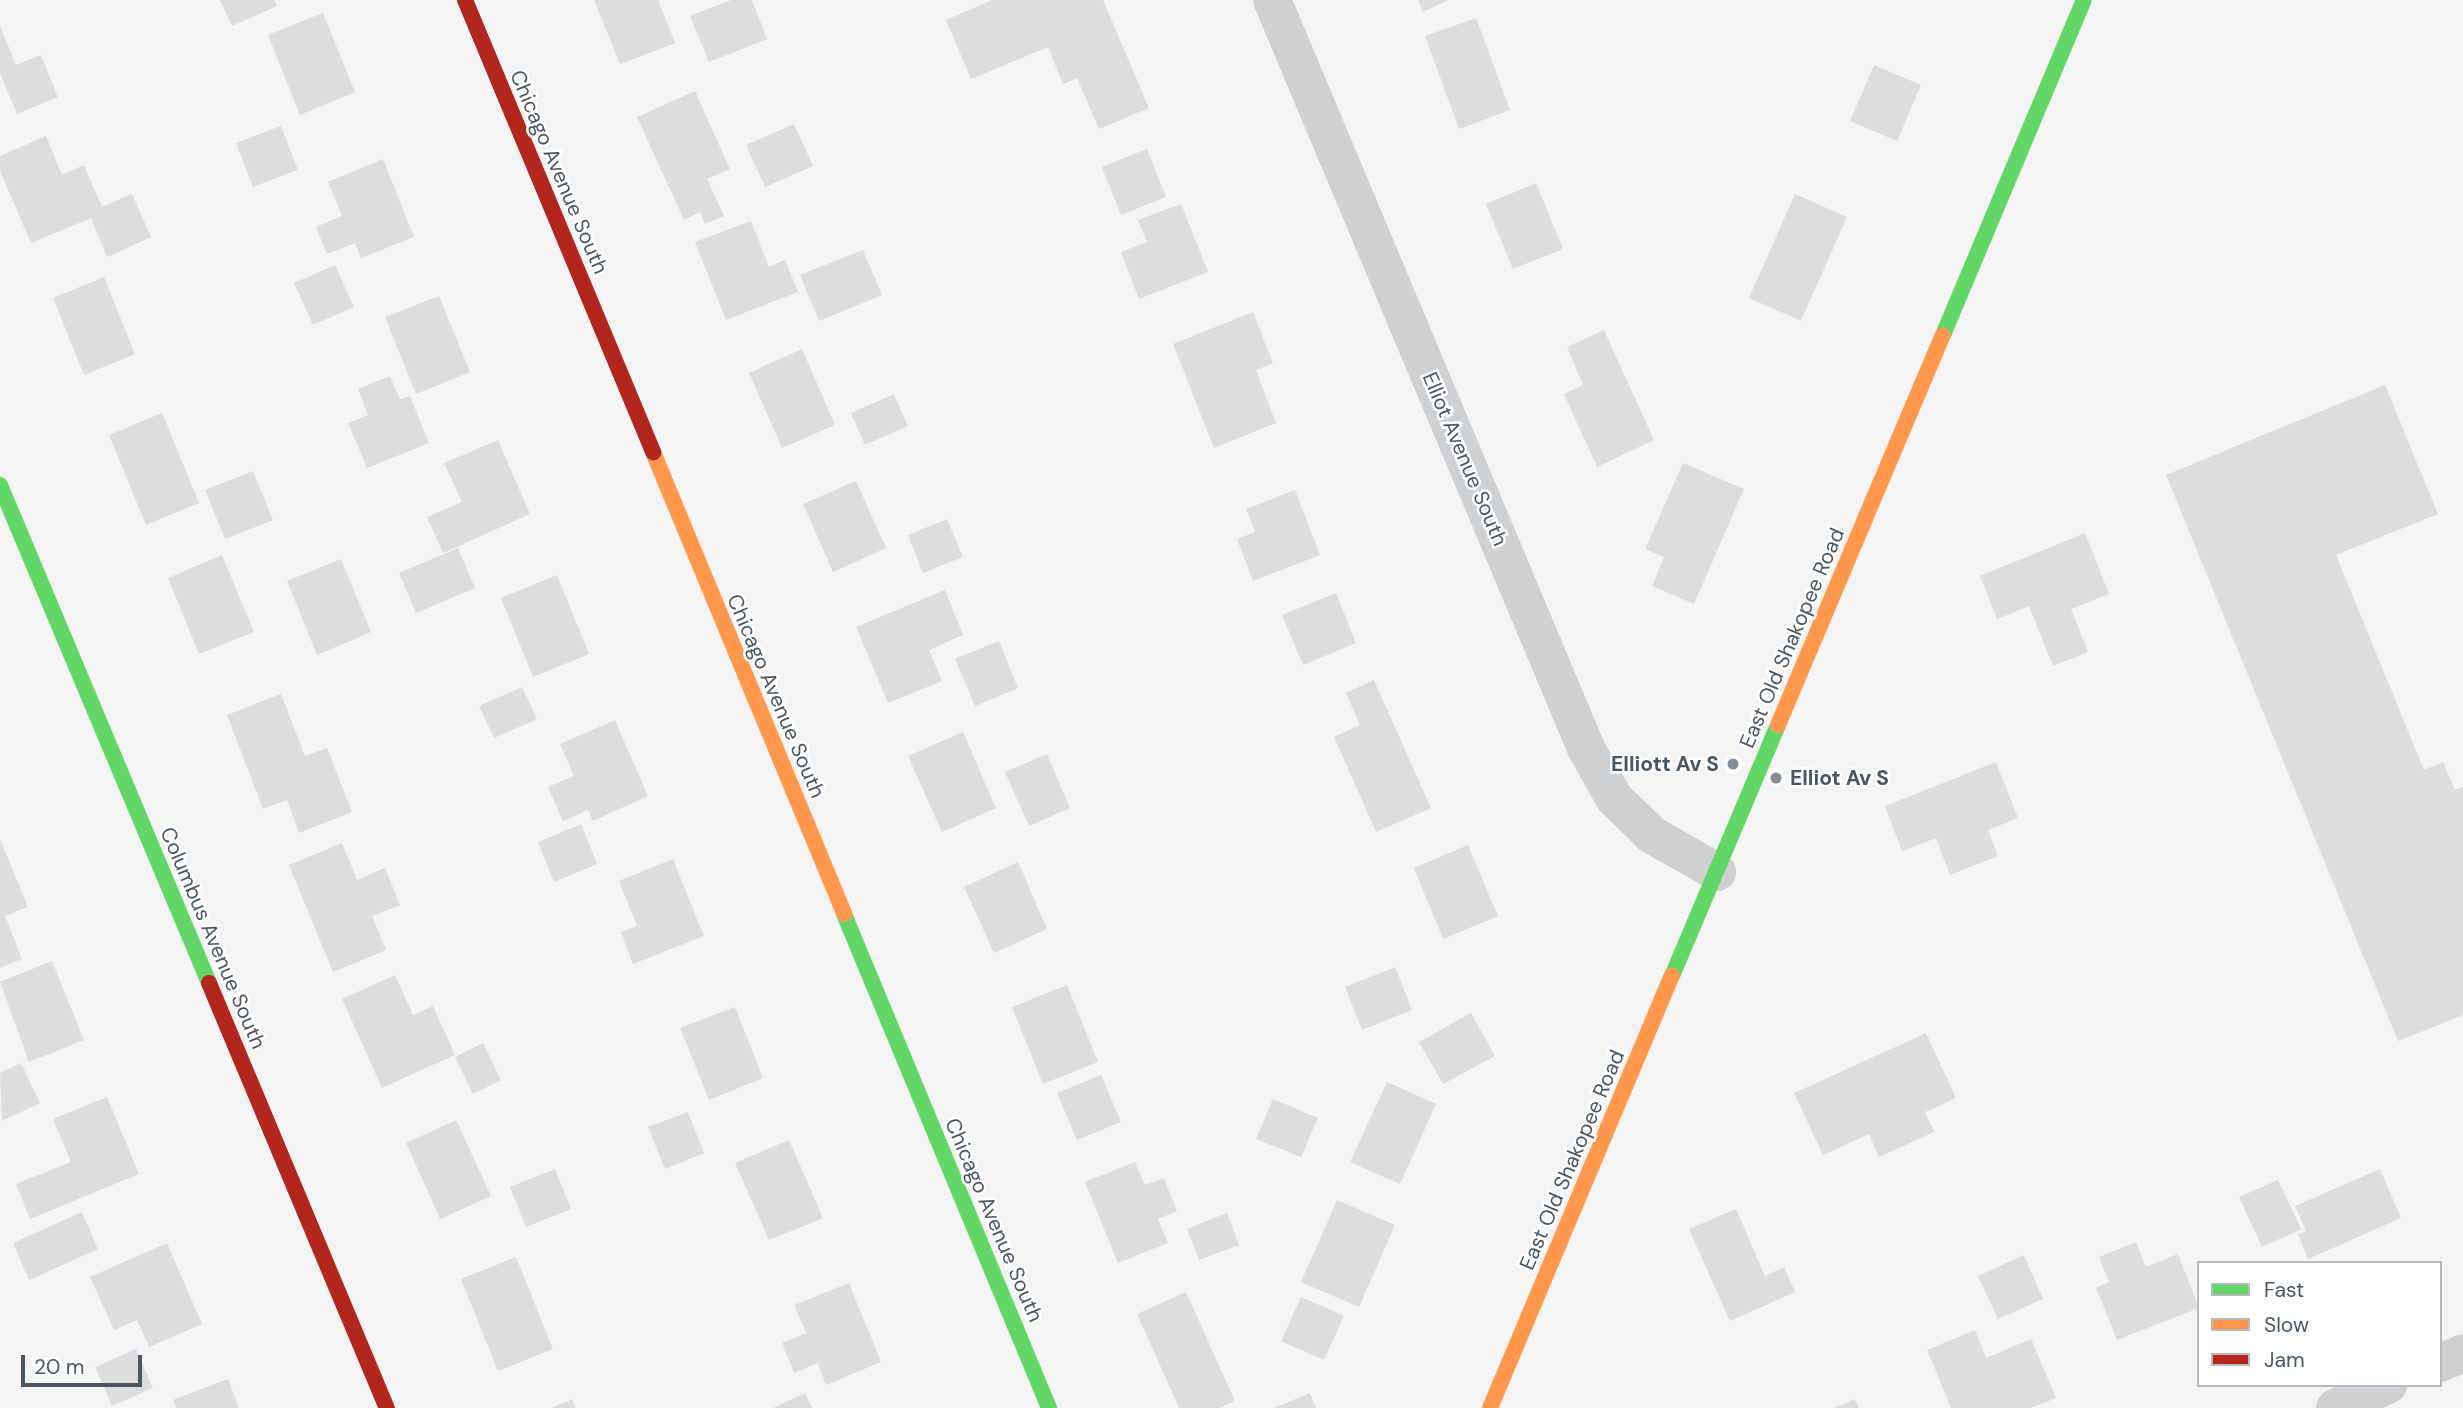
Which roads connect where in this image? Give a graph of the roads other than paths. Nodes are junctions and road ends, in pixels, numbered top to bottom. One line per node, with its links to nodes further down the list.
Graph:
1 (465, 0): 9 (street, Chicago Avenue South)
2 (1272, 0): 5 (street, Elliot Avenue South)
3 (2084, 0): 5 (street, East Old Shakopee Road)
4 (0, 485): 8 (street, Columbus Avenue South)
5 (1717, 872): 10 (street, East Old Shakopee Road)
6 (2463, 1353): 7 (street)
7 (2442, 1362)
8 (387, 1408)
9 (1049, 1408)
10 (1490, 1408)

